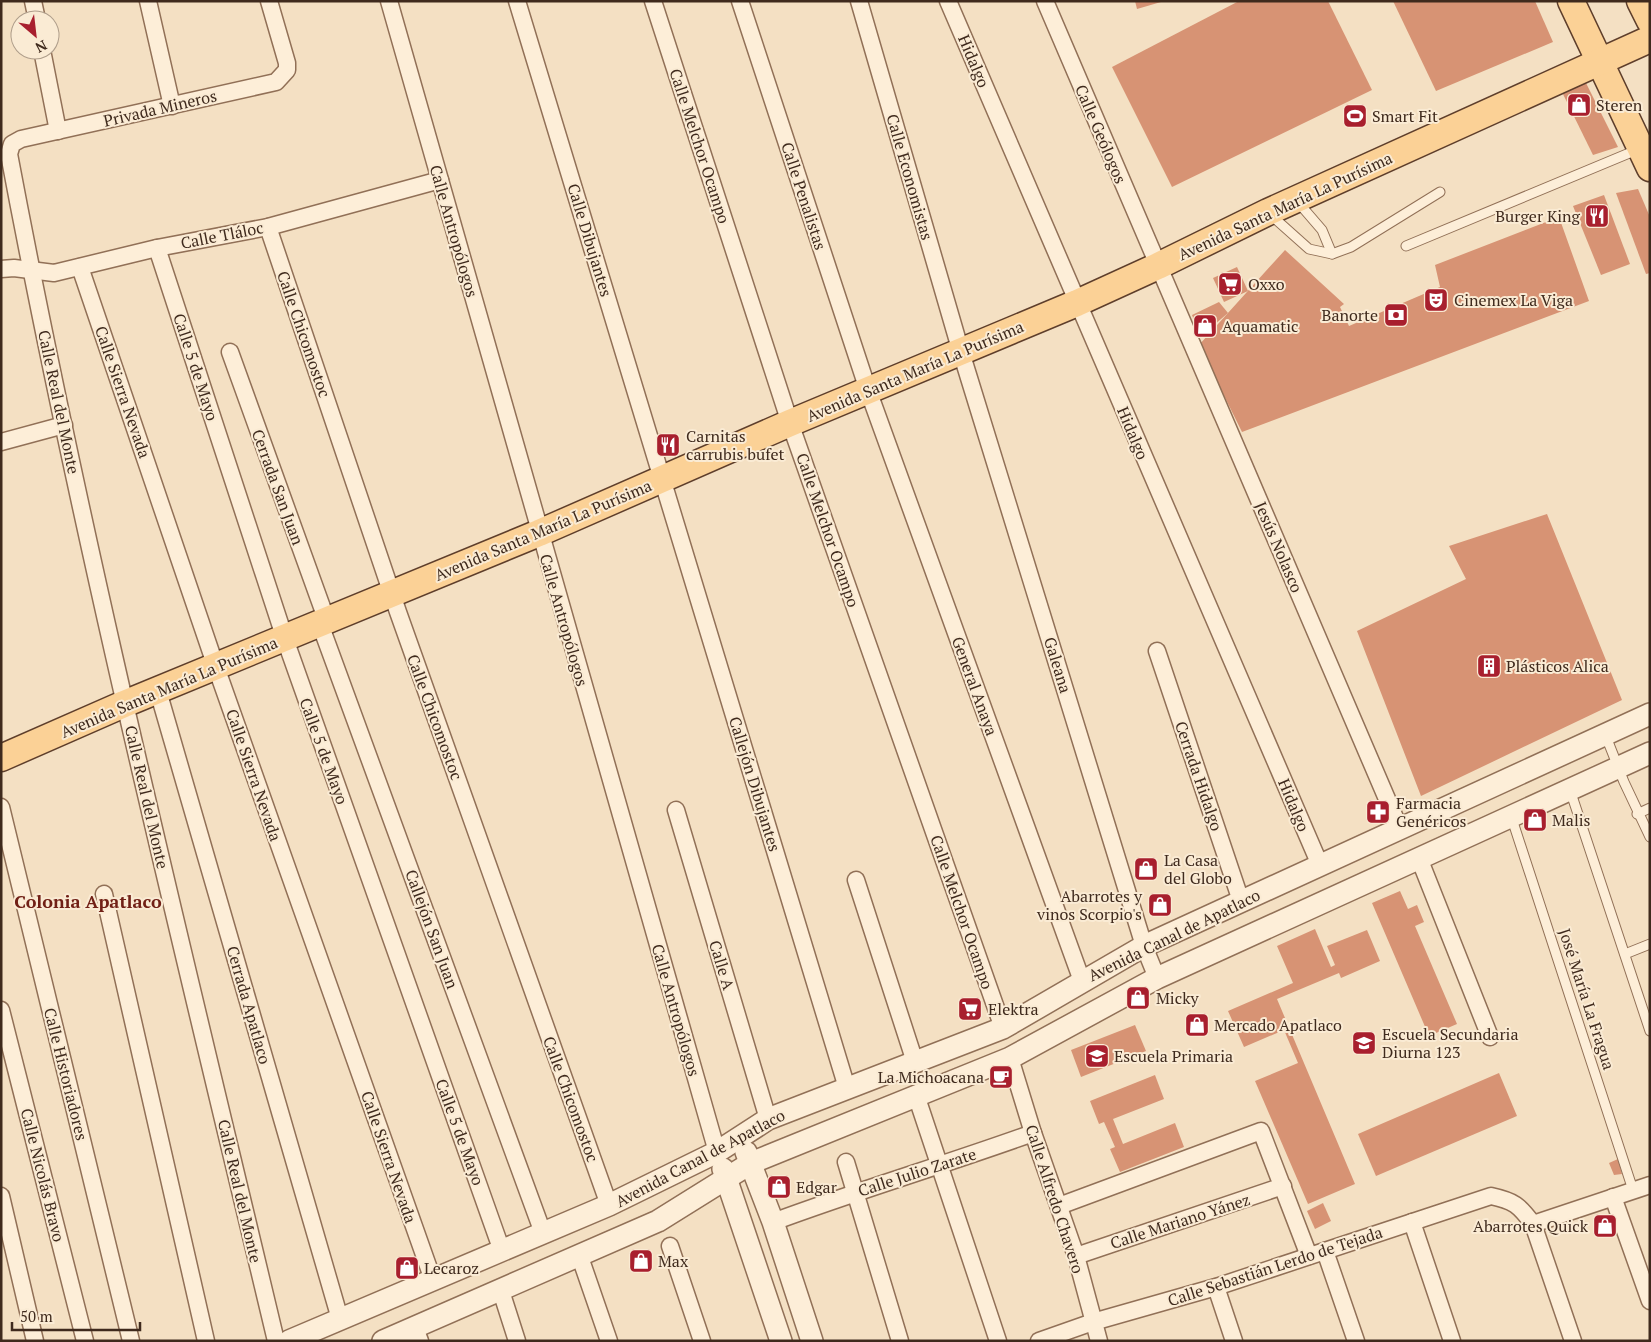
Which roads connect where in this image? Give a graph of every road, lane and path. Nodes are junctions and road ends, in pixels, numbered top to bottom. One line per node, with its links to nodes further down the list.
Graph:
1 (148, 1): 16 (street)
2 (269, 1): 16 (street, Privada Mineros)
3 (389, 1): 20 (street, Calle Antropólogos)
4 (517, 1): 39 (street, Calle Dibujantes)
5 (653, 1): 36 (street, Calle Melchor Ocampo)
6 (740, 1): 35 (street, Calle Penalistas)
7 (859, 1): 34 (street, Calle Economistas)
8 (948, 1): 32 (street, Hidalgo)
9 (1045, 1): 28 (street, Calle Geólogos)
10 (1571, 1): 15 (main road)
11 (1640, 1): 12 (main road)
12 (1650, 21)
13 (1650, 39): 15 (main road, Avenida Santa María La Purísima)
14 (44, 60): 17 (street)
15 (1600, 61): 19 (main road); 22 (main road, Avenida Santa María La Purísima)
16 (172, 106): 17 (street, Privada Mineros)
17 (58, 131): 18 (street, Privada Mineros)
18 (20, 139): 31 (street, Calle Real del Monte)
19 (1645, 158): 25 (lane)
20 (440, 180): 24 (street, Calle Tláloc); 40 (street, Calle Antropólogos)
21 (1440, 192): 27 (lane)
22 (1295, 200): 23 (main road, Avenida Santa María La Purísima); 27 (lane)
23 (1268, 212): 27 (lane); 28 (main road, Avenida Santa María La Purísima)
24 (268, 226): 26 (street, Calle Tláloc); 41 (street, Calle Chicomostoc)
25 (1406, 246)
26 (156, 248): 29 (street, Calle Tláloc); 43 (street, Calle 5 de Mayo)
27 (1332, 254)
28 (1158, 266): 32 (main road, Avenida Santa María La Purísima); 59 (street, Jesús Nolasco)
29 (80, 267): 31 (street, Calle Tláloc); 45 (street, Calle Sierra Nevada)
30 (1, 269): 31 (street, Calle Tláloc)
31 (31, 271): 37 (street, Calle Real del Monte)
32 (1077, 303): 34 (main road, Avenida Santa María La Purísima); 62 (street, Hidalgo)
33 (230, 352): 42 (street, Cerrada San Juan)
34 (961, 352): 35 (main road, Avenida Santa María La Purísima); 67 (street, Galeana)
35 (868, 390): 36 (main road, Avenida Santa María La Purísima); 70 (street, General Anaya)
36 (790, 423): 39 (main road, Avenida Santa María La Purísima); 72 (street, Calle Melchor Ocampo)
37 (64, 425): 38 (street); 47 (street, Calle Real del Monte)
38 (1, 442)
39 (662, 479): 40 (main road, Avenida Santa María La Purísima); 77 (street, Callejón Dibujantes)
40 (540, 533): 41 (main road, Avenida Santa María La Purísima); 82 (street, Calle Antropólogos)
41 (392, 594): 42 (main road, Avenida Santa María La Purísima); 93 (street, Calle Chicomostoc)
42 (324, 623): 43 (main road, Avenida Santa María La Purísima); 98 (street, Callejón San Juan)
43 (285, 639): 45 (main road, Avenida Santa María La Purísima); 100 (street, Calle 5 de Mayo)
44 (1157, 650): 65 (street, Cerrada Hidalgo)
45 (216, 667): 46 (main road, Avenida Santa María La Purísima); 104 (street, Calle Sierra Nevada)
46 (158, 691): 47 (main road, Avenida Santa María La Purísima); 108 (street, Cerrada Apatlaco)
47 (124, 704): 51 (main road, Avenida Santa María La Purísima); 115 (street, Calle Real del Monte)
48 (1650, 714): 49 (street, Avenida Canal de Apatlaco)
49 (1605, 734): 52 (lane); 59 (street, Avenida Canal de Apatlaco)
50 (1650, 753): 52 (street, Avenida Canal de Apatlaco)
51 (1, 758)
52 (1618, 767): 53 (street, Avenida Canal de Apatlaco); 57 (lane)
53 (1570, 790): 58 (street, Avenida Canal de Apatlaco); 68 (lane)
54 (1, 807): 113 (street, Calle Historiadores)
55 (1650, 808): 57 (lane)
56 (676, 810): 79 (street, Calle A)
57 (1638, 814): 60 (lane)
58 (1511, 816): 61 (street, Avenida Canal de Apatlaco); 89 (lane, José María La Fragua)
59 (1399, 827): 62 (street, Avenida Canal de Apatlaco)
60 (1650, 837)
61 (1419, 858): 69 (street, Avenida Canal de Apatlaco); 74 (street)
62 (1320, 865): 65 (street, Avenida Canal de Apatlaco)
63 (856, 880): 76 (street)
64 (104, 894): 114 (street)
65 (1241, 901): 67 (street, Avenida Canal de Apatlaco)
66 (1650, 944): 68 (lane)
67 (1144, 946): 69 (street, Galeana); 70 (street, Avenida Canal de Apatlaco)
68 (1625, 954): 73 (lane)
69 (1157, 978): 75 (street, Avenida Canal de Apatlaco)
70 (1082, 981): 72 (street, Avenida Canal de Apatlaco)
71 (1, 1010): 112 (street, Calle Nicolás Bravo)
72 (1003, 1028): 76 (street, Avenida Canal de Apatlaco)
73 (1650, 1031)
74 (1490, 1036)
75 (1010, 1058): 78 (street, Avenida Canal de Apatlaco); 80 (street, Calle Alfredo Chavero)
76 (915, 1062): 77 (street, Avenida Canal de Apatlaco)
77 (847, 1088): 79 (street, Avenida Canal de Apatlaco)
78 (917, 1098): 84 (street, Avenida Canal de Apatlaco); 85 (street)
79 (768, 1120): 81 (street, Avenida Canal de Apatlaco)
80 (1033, 1133): 85 (street, Calle Julio Zarate); 94 (street, Calle Alfredo Chavero)
81 (741, 1137): 82 (street, Avenida Canal de Apatlaco); 84 (street)
82 (717, 1152): 86 (street); 93 (street, Avenida Canal de Apatlaco)
83 (846, 1162): 90 (street)
84 (751, 1163): 86 (street, Avenida Canal de Apatlaco); 95 (street)
85 (940, 1167): 90 (street, Calle Julio Zarate); 124 (street)
86 (728, 1180): 103 (street, Avenida Canal de Apatlaco); 121 (street)
87 (1650, 1185): 89 (street)
88 (1283, 1186): 94 (street); 101 (street); 102 (street, Calle Mariano Yánez)
89 (1633, 1190): 92 (street)
90 (855, 1192): 95 (street, Calle Julio Zarate); 123 (street)
91 (1, 1196): 111 (street)
92 (1613, 1197): 97 (street); 107 (street)
93 (609, 1206): 98 (street, Avenida Canal de Apatlaco)
94 (1059, 1206): 102 (street, Calle Alfredo Chavero)
95 (773, 1222): 122 (street)
96 (1412, 1222): 97 (street, Calle Sebastián Lerdo de Tejada); 101 (street, Calle Sebastián Lerdo de Tejada); 129 (street)
97 (1533, 1224): 130 (street)
98 (543, 1233): 100 (street, Avenida Canal de Apatlaco)
99 (670, 1246): 120 (street)
100 (502, 1251): 104 (street, Avenida Canal de Apatlaco)
101 (1317, 1254): 105 (street, Calle Sebastián Lerdo de Tejada); 128 (street)
102 (1076, 1256): 109 (street, Calle Alfredo Chavero)
103 (580, 1257): 106 (street, Avenida Canal de Apatlaco); 119 (street)
104 (433, 1280): 108 (street, Avenida Canal de Apatlaco)
105 (1216, 1286): 109 (street, Calle Sebastián Lerdo de Tejada); 127 (street)
106 (500, 1291): 110 (street, Avenida Canal de Apatlaco); 118 (street)
107 (1650, 1301)
108 (340, 1319): 116 (street, Avenida Canal de Apatlaco)
109 (1093, 1322): 125 (street, Calle Sebastián Lerdo de Tejada); 126 (street, Calle Alfredo Chavero)
110 (417, 1334): 117 (street, Avenida Canal de Apatlaco)
111 (34, 1341)
112 (85, 1341)
113 (131, 1341)
114 (206, 1341)
115 (276, 1341)
116 (289, 1341)
117 (384, 1341)
118 (517, 1341)
119 (609, 1341)
120 (702, 1341)
121 (781, 1341)
122 (812, 1341)
123 (900, 1341)
124 (998, 1341)
125 (1039, 1341)
126 (1099, 1341)
127 (1234, 1341)
128 (1356, 1341)
129 (1452, 1341)
130 (1573, 1341)

